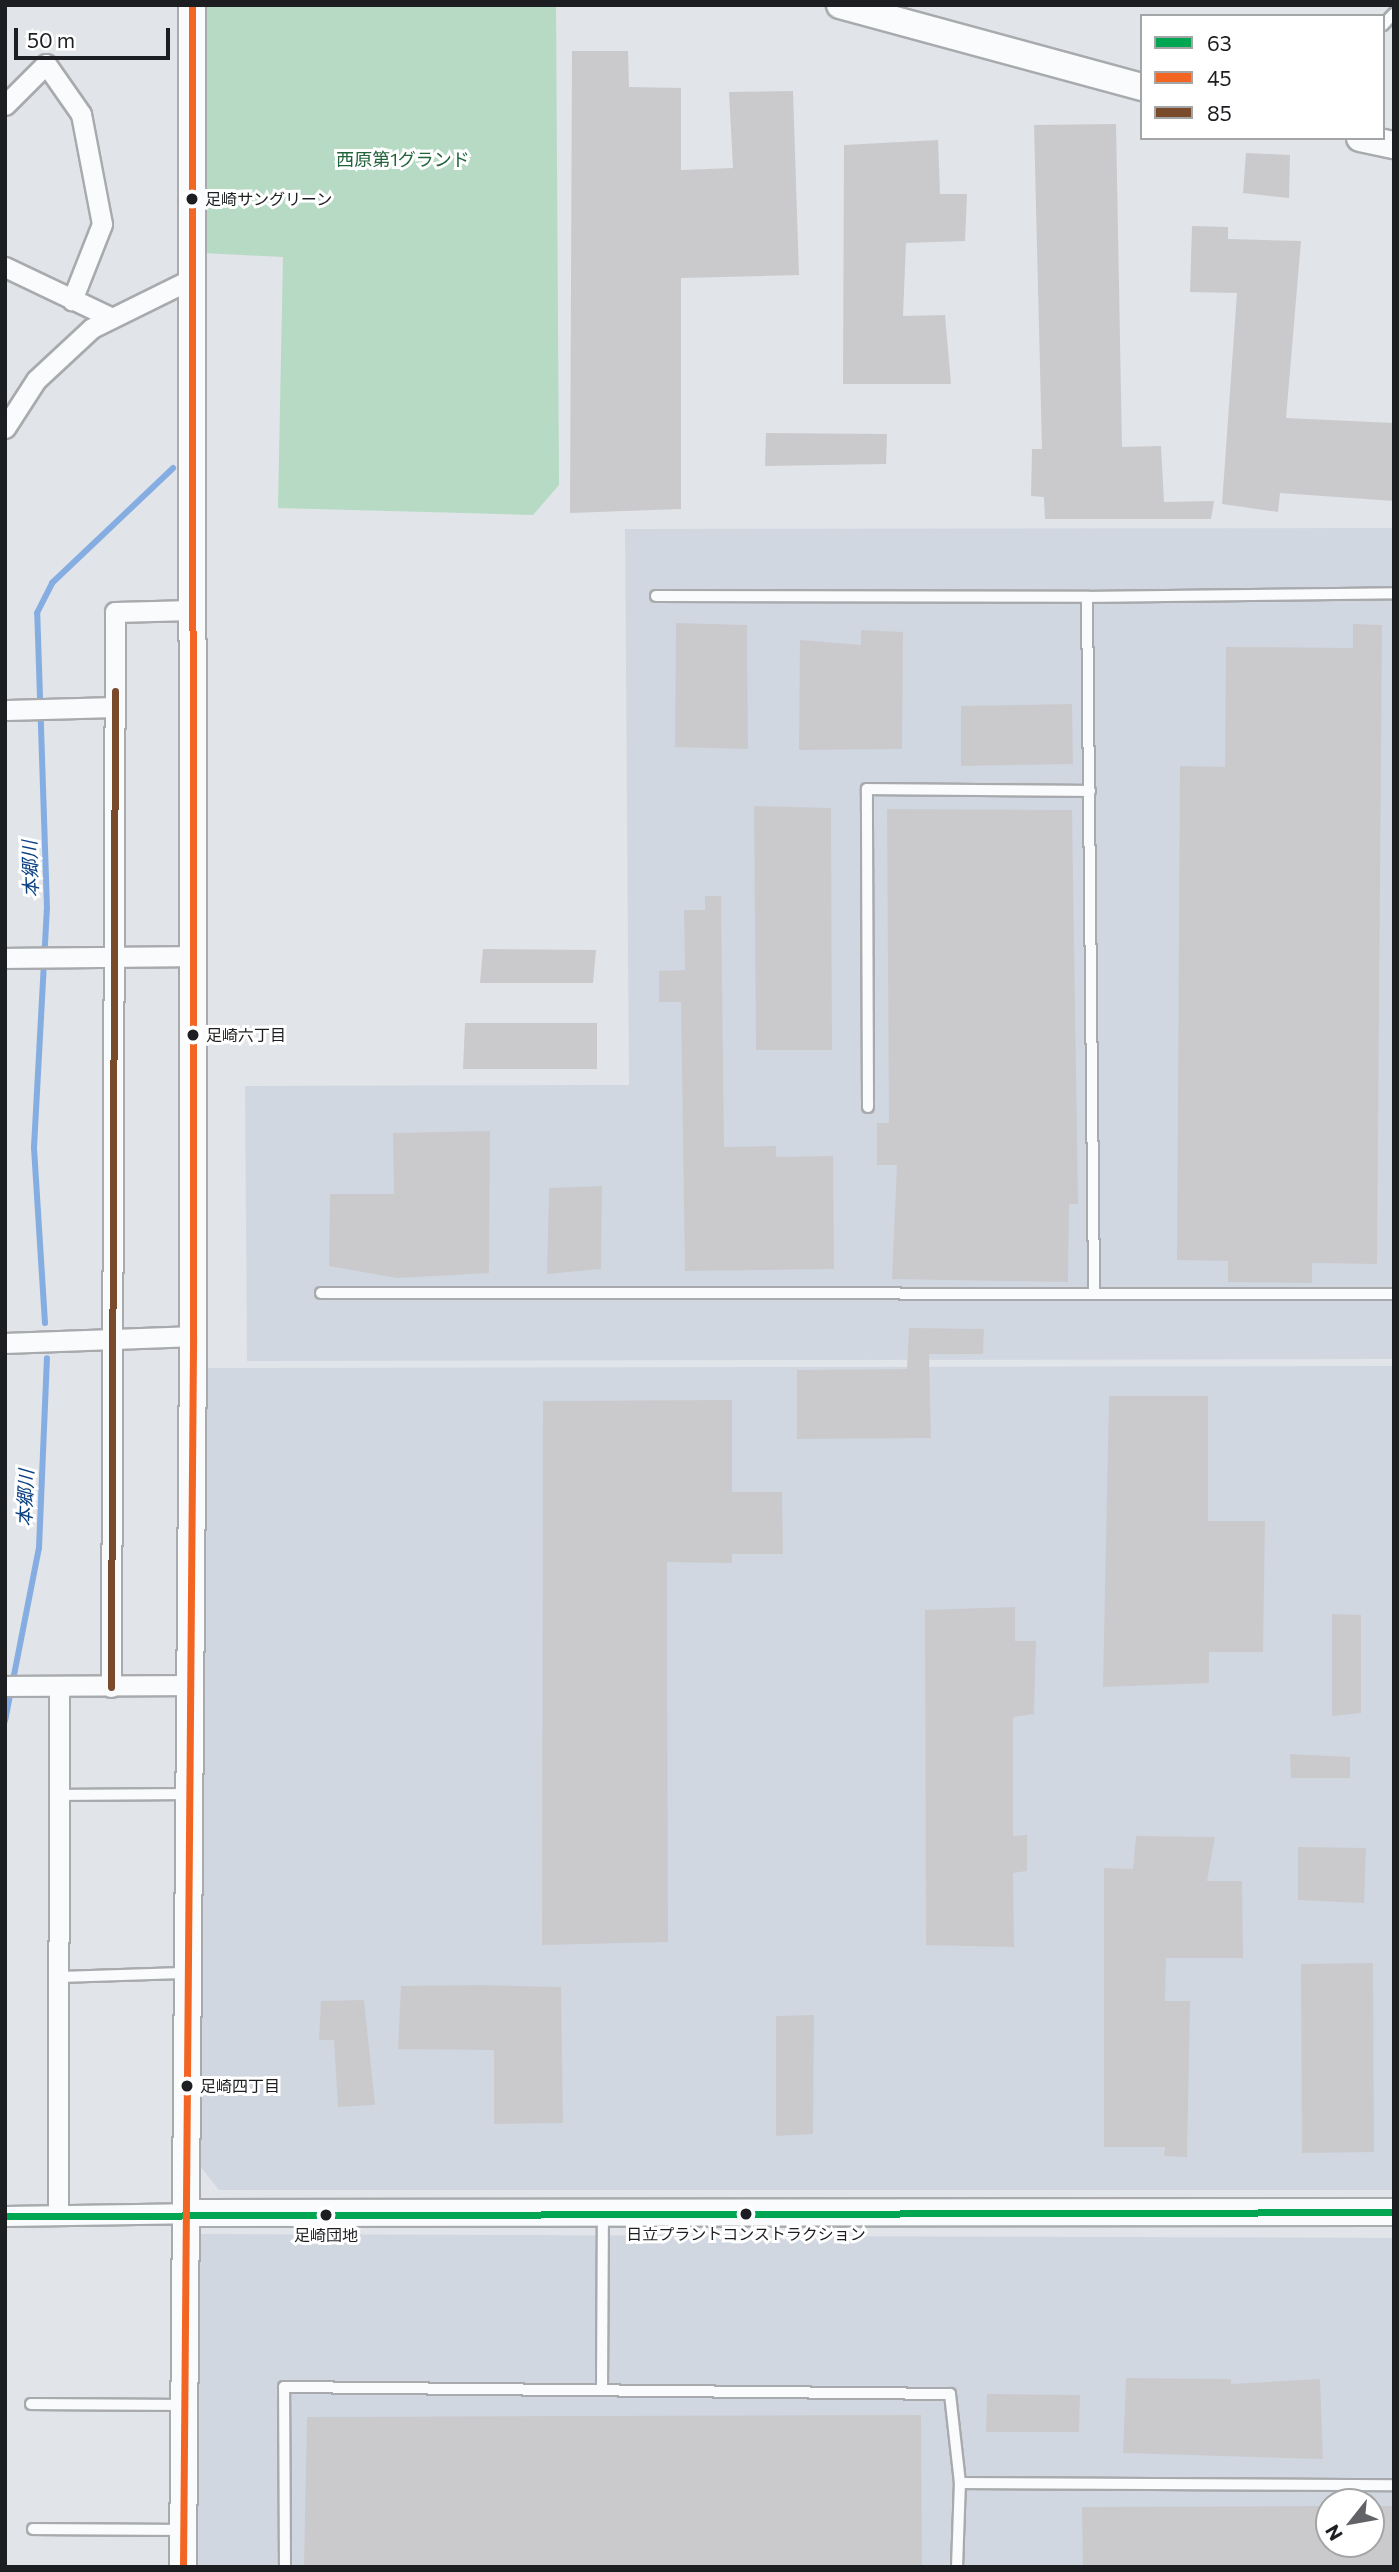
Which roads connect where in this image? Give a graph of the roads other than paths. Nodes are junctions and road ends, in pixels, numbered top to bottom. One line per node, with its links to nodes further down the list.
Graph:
1 (192, 5): 8 (street)
2 (840, 5): 3 (street)
3 (1140, 86)
4 (5, 105): 9 (street)
5 (1370, 140): 6 (street)
6 (1394, 145)
7 (5, 267): 9 (street)
8 (189, 279): 10 (street); 16 (street)
9 (72, 300): 10 (street)
10 (110, 317): 11 (street)
11 (11, 406): 12 (street)
12 (5, 428)
13 (1394, 593): 15 (lane)
14 (656, 596): 15 (lane)
15 (1087, 597): 19 (lane)
16 (192, 610): 17 (street); 20 (street)
17 (116, 706): 18 (street); 21 (street)
18 (5, 710)
19 (1090, 791): 23 (lane); 25 (lane)
20 (193, 956): 21 (street); 27 (street)
21 (114, 957): 22 (street); 28 (street)
22 (15, 958)
23 (868, 1107)
24 (321, 1293): 25 (lane)
25 (1094, 1293): 26 (lane)
26 (1394, 1294)
27 (193, 1336): 28 (street); 30 (street)
28 (115, 1339): 29 (street); 33 (street)
29 (5, 1343)
30 (191, 1685): 33 (street); 34 (street)
31 (5, 1686): 32 (street)
32 (59, 1686): 33 (street); 35 (street)
33 (111, 1687)
34 (190, 1794): 35 (lane); 36 (street)
35 (55, 1795): 37 (street)
36 (188, 1973): 37 (lane); 39 (street)
37 (56, 1977): 41 (street)
38 (1394, 2212): 40 (street)
39 (186, 2213): 40 (street); 41 (street); 45 (street)
40 (603, 2213): 43 (lane)
41 (58, 2215): 42 (street)
42 (5, 2216)
43 (602, 2390): 46 (lane); 51 (lane)
44 (31, 2404): 45 (lane)
45 (184, 2405): 49 (street)
46 (960, 2483): 47 (lane); 52 (lane)
47 (1394, 2484)
48 (33, 2529): 49 (lane)
49 (183, 2530): 50 (street)
50 (183, 2567)
51 (285, 2567)
52 (957, 2567)

